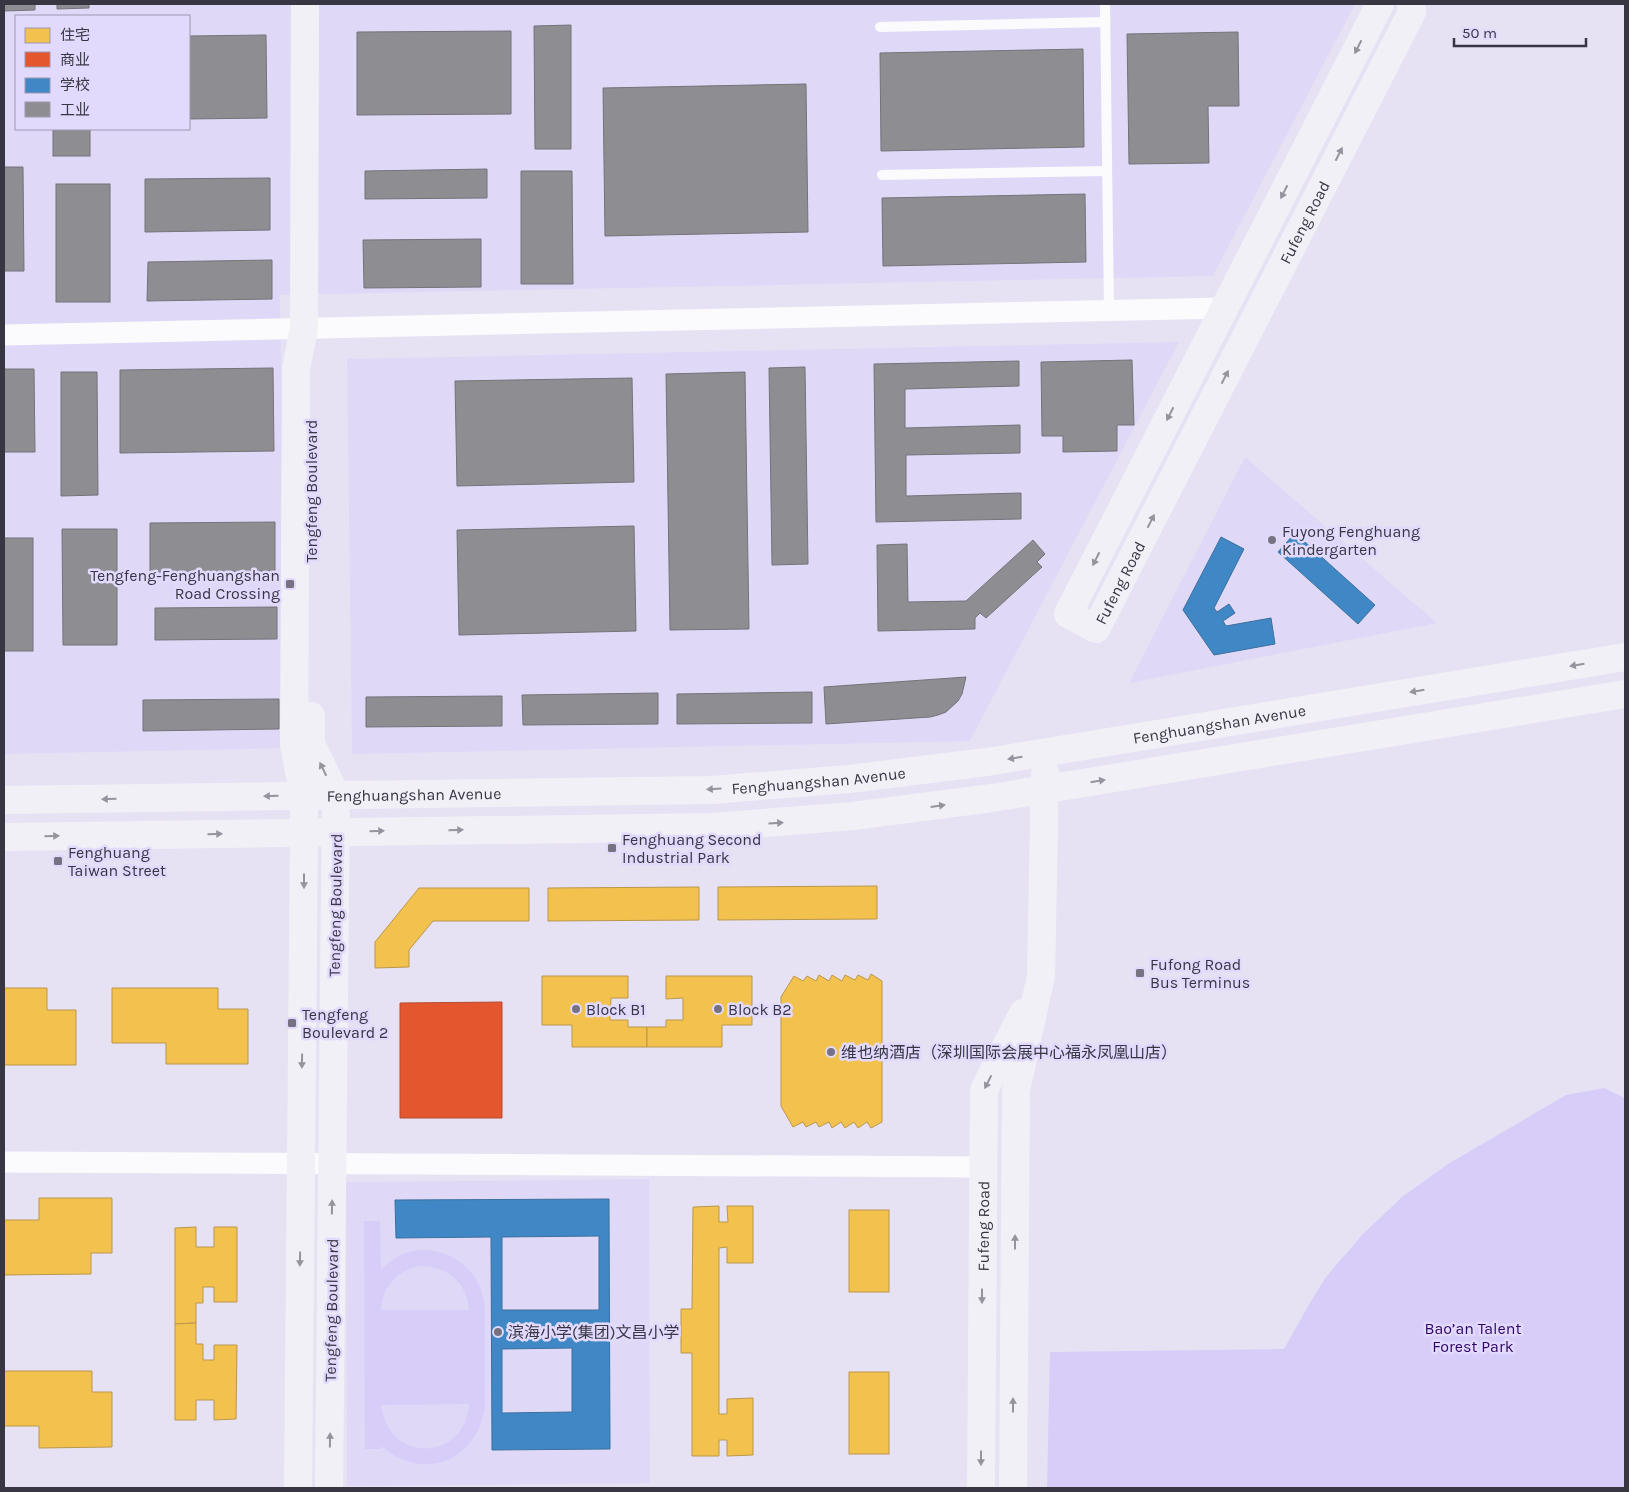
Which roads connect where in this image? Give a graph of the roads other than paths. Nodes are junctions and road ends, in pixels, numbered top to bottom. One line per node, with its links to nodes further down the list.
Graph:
1 (306, 4): 11 (main road, Tengfeng Boulevard)
2 (1105, 4): 5 (lane)
3 (1380, 4): 9 (main road, Fufeng Road, one-way to 9)
4 (1411, 4): 9 (main road, Fufeng Road, one-way to 4)
5 (1105, 22): 6 (lane); 7 (lane)
6 (880, 27)
7 (1107, 170): 8 (lane); 10 (lane)
8 (882, 175)
9 (1225, 308): 10 (street)
10 (1109, 311): 11 (street)
11 (304, 329): 12 (street); 17 (main road, Tengfeng Boulevard, one-way to 11); 18 (main road, Tengfeng Boulevard)
12 (4, 335)
13 (1625, 657): 15 (main road, Fenghuangshan Avenue, one-way to 15)
14 (1625, 694): 16 (main road, one-way to 14)
15 (1046, 753): 16 (main road, Fufeng Road); 17 (main road, Fenghuangshan Avenue, one-way to 17)
16 (1045, 790): 20 (main road, one-way to 16); 23 (main road, Fufeng Road)
17 (336, 795): 18 (main road, Fenghuangshan Avenue); 20 (main road, Tengfeng Boulevard)
18 (304, 796): 19 (main road, Fenghuangshan Avenue, one-way to 19); 21 (main road, Tengfeng Boulevard)
19 (4, 800)
20 (336, 832): 21 (main road); 26 (main road, Tengfeng Boulevard)
21 (304, 833): 22 (main road, one-way to 21); 25 (main road, Tengfeng Boulevard, one-way to 25)
22 (4, 837)
23 (1041, 976): 27 (main road, Fufeng Road, one-way to 27); 31 (main road, Fufeng Road, one-way to 23)
24 (4, 1162): 25 (street)
25 (301, 1164): 26 (street); 28 (main road, Tengfeng Boulevard, one-way to 28)
26 (333, 1164): 27 (street); 29 (main road, Tengfeng Boulevard, one-way to 26)
27 (983, 1168): 30 (main road, Fufeng Road, one-way to 30)
28 (298, 1488)
29 (330, 1488)
30 (981, 1488)
31 (1013, 1488)

